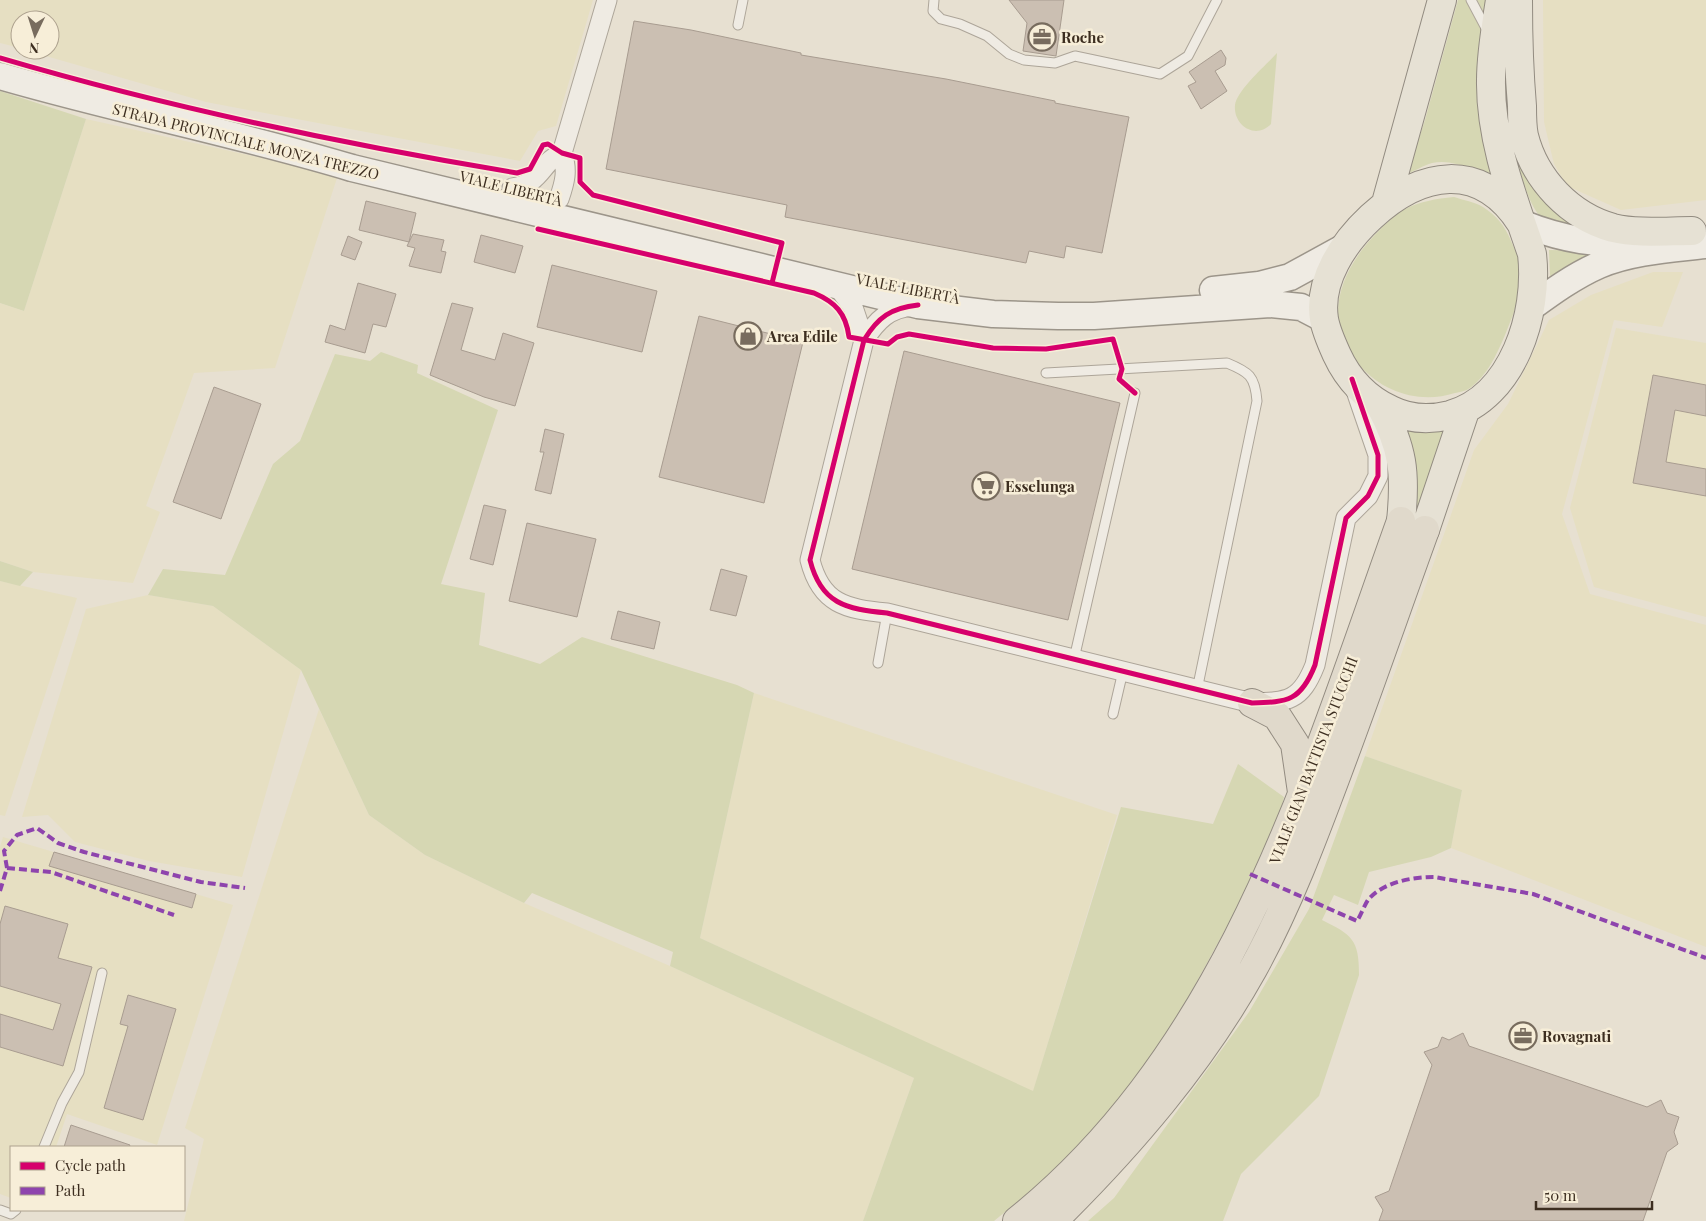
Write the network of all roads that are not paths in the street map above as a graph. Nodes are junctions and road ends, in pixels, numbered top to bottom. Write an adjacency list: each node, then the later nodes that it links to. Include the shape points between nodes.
1 (608, 0): 13 (street)
2 (743, 0): 9 (lane)
3 (934, 0): 4 (lane, via 933,11 942,19 987,36 1009,54 1024,60 1054,64 1075,56 1160,74 1188,56)
4 (1217, 0)
5 (1442, 0): 15 (main road, VIALE GIAN BATTISTA STUCCHI)
6 (1471, 0): 10 (lane)
7 (1500, 0): 10 (main road, VIALE GIAN BATTISTA STUCCHI)
8 (1518, 0): 18 (main road, via 1524,136 1534,162 1550,186 1582,216 1613,228)
9 (738, 25)
10 (1494, 44): 17 (main road, VIALE GIAN BATTISTA STUCCHI, via 1491,80 1496,137)
11 (0, 76): 12 (main road, STRADA PROVINCIALE MONZA TREZZO, via 91,102)
12 (288, 148): 14 (main road, VIALE LIBERTÀ, via 458,175)
13 (562, 153): 14 (street, via 552,157 530,182); 16 (street, via 566,176)
14 (503, 195): 16 (main road, VIALE LIBERTÀ)
15 (1386, 202): 17 (main road, VIALE GIAN BATTISTA STUCCHI, via 1404,191 1437,180 1468,181 1499,196); 19 (main road, VIALE GIAN BATTISTA STUCCHI)
16 (546, 214): 19 (main road, VIALE LIBERTÀ, via 910,292 1001,302 1089,303 1259,285 1290,277); 20 (main road, VIALE LIBERTÀ)
17 (1521, 223): 18 (main road, via 1555,236 1591,243); 22 (main road, VIALE GIAN BATTISTA STUCCHI, via 1534,269)
18 (1701, 235): 22 (main road, via 1599,265)
19 (1343, 248): 23 (main road, VIALE GIAN BATTISTA STUCCHI, via 1327,285)
20 (836, 286): 21 (main road, VIALE LIBERTÀ); 24 (street, via 853,307)
21 (918, 305): 23 (main road, VIALE LIBERTÀ, via 993,314 1058,316 1270,304 1301,307); 24 (street, via 890,311 878,320)
22 (1530, 308): 29 (main road, VIALE GIAN BATTISTA STUCCHI, via 1519,344 1496,387)
23 (1324, 319): 26 (main road, VIALE GIAN BATTISTA STUCCHI, via 1340,362)
24 (864, 340): 31 (street, via 810,560 822,590 843,606)
25 (1046, 373): 35 (lane, via 1227,363 1247,371 1256,386 1257,401)
26 (1352, 379): 28 (main road, VIALE GIAN BATTISTA STUCCHI, via 1368,398); 36 (street, via 1378,455 1378,476 1368,496 1346,518 1315,665 1307,685 1297,696 1275,702)
27 (1135, 393): 32 (lane)
28 (1380, 405): 29 (main road, VIALE GIAN BATTISTA STUCCHI, via 1422,418 1438,418); 30 (main road, VIALE GIAN BATTISTA STUCCHI, via 1401,453 1404,487)
29 (1465, 411): 30 (main road, VIALE GIAN BATTISTA STUCCHI)
30 (1413, 526): 38 (highway, VIALE GIAN BATTISTA STUCCHI); 44 (highway, VIALE GIAN BATTISTA STUCCHI, via 1299,876 1254,968 1183,1077 1099,1176)
31 (887, 613): 32 (street); 33 (lane)
32 (1074, 659): 34 (street)
33 (878, 662)
34 (1124, 672): 35 (street); 37 (lane)
35 (1197, 690): 36 (street)
36 (1252, 703): 38 (highway, via 1277,716 1295,744)
37 (1113, 714)
38 (1302, 796): 43 (highway, VIALE GIAN BATTISTA STUCCHI, via 1272,870 1177,1045 1083,1161)
39 (102, 973): 40 (lane, via 79,1072)
40 (44, 1146)
41 (0, 1210): 42 (lane, via 11,1214)
42 (15, 1211)
43 (1017, 1221)
44 (1053, 1221)

